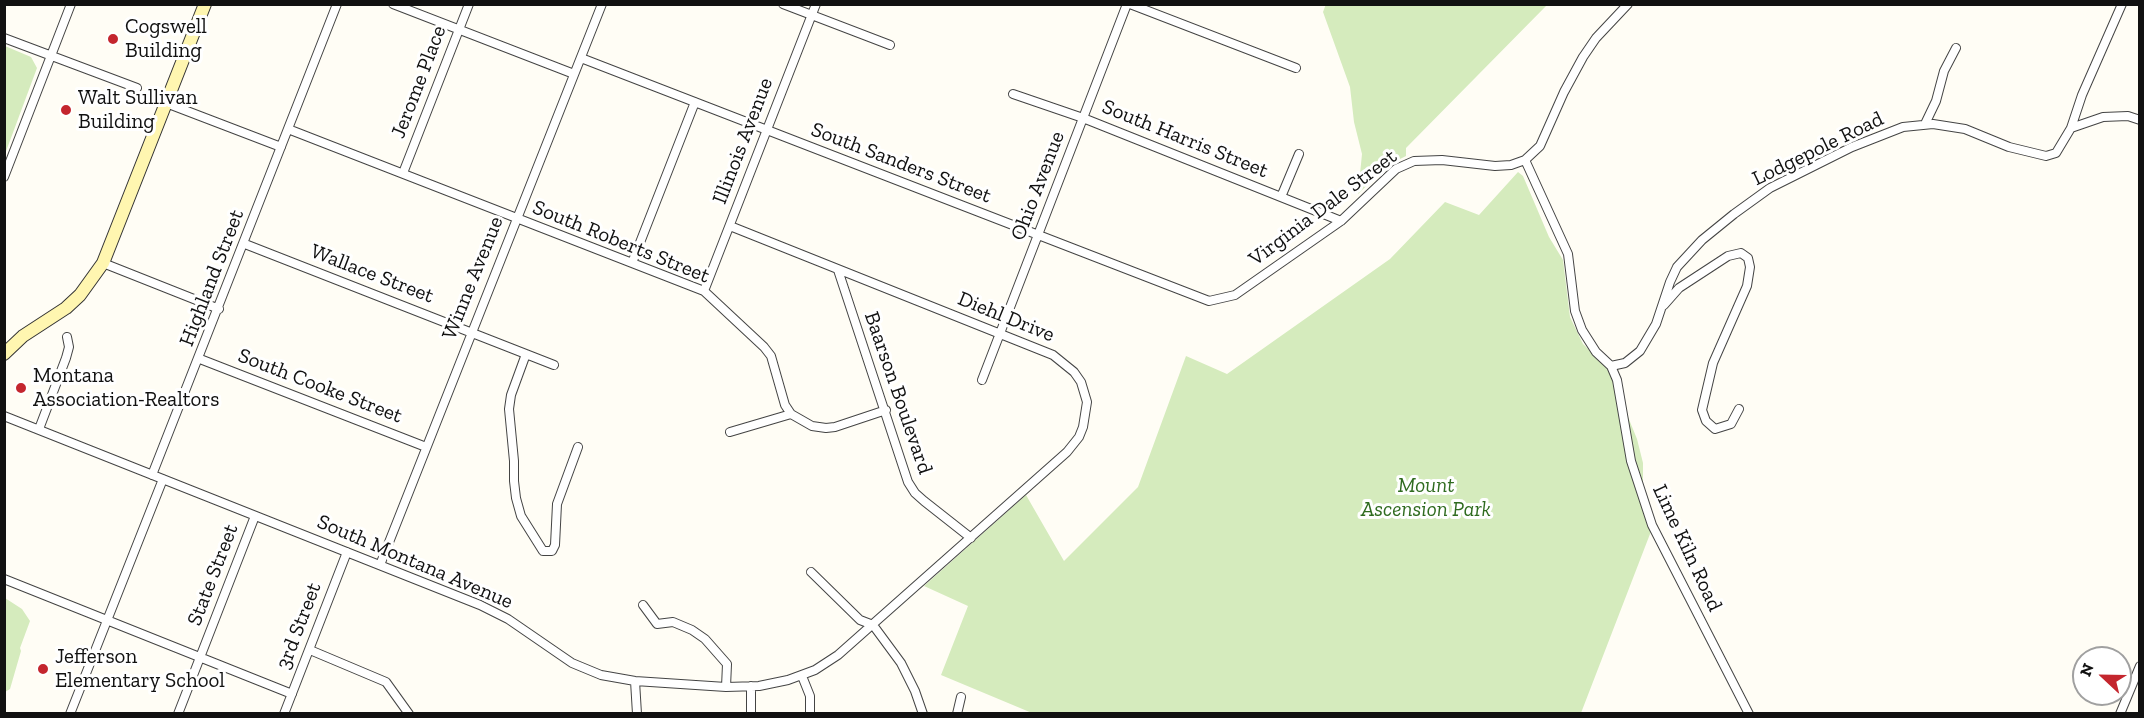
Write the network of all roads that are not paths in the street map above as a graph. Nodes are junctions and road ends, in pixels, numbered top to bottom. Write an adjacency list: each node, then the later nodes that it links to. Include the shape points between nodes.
1 (71, 4): 17 (street)
2 (205, 4): 24 (street)
3 (337, 4): 29 (street)
4 (393, 4): 13 (street)
5 (469, 4): 13 (street, Jerome Place)
6 (602, 4): 18 (street, Winne Avenue)
7 (783, 4): 12 (street)
8 (816, 4): 12 (street, Illinois Avenue)
9 (1129, 4): 19 (street); 25 (street, Ohio Avenue)
10 (1628, 4): 33 (street, via 1583,57 1540,146)
11 (2122, 4): 28 (street, Lodgepole Road)
12 (812, 16): 15 (street); 30 (street, Illinois Avenue)
13 (459, 30): 20 (street); 34 (street, Jerome Place)
14 (4, 38): 17 (street)
15 (890, 45)
16 (1956, 48): 27 (street)
17 (51, 56): 21 (street); 35 (street)
18 (581, 58): 20 (street, Winne Avenue); 23 (street, South Sanders Street)
19 (1296, 68)
20 (574, 74): 37 (street, Winne Avenue)
21 (137, 88)
22 (1013, 94): 25 (street, South Harris Street)
23 (695, 102): 30 (street, South Sanders Street); 43 (street)
24 (166, 103): 31 (street); 42 (street)
25 (1083, 118): 36 (street, South Harris Street); 40 (street, Ohio Avenue)
26 (2139, 120): 28 (street, via 2128,116 2103,117)
27 (1925, 124): 28 (street, Lodgepole Road, via 1965,129 2009,147 2046,156 2056,153); 47 (street, Lodgepole Road, via 1903,127 1852,147 1768,190 1688,254 1677,267)
28 (2071, 128)
29 (288, 129): 31 (street); 34 (street, South Roberts Street)
30 (767, 130): 39 (street, Illinois Avenue); 40 (street, South Sanders Street)
31 (281, 147): 41 (street, Highland Street)
32 (1299, 154): 36 (street)
33 (1525, 160): 38 (street, Virginia Dale Street, via 1495,166 1413,161 1396,169); 56 (street, Lime Kiln Road, via 1568,254 1575,311 1582,330)
34 (403, 173): 37 (street, South Roberts Street)
35 (4, 177)
36 (1281, 197): 38 (street, South Harris Street)
37 (516, 219): 43 (street, South Roberts Street); 49 (street, Winne Avenue)
38 (1341, 221): 46 (street, Virginia Dale Street, via 1235,296)
39 (730, 226): 44 (street, Diehl Drive); 45 (street, Illinois Avenue)
40 (1038, 236): 46 (street, South Sanders Street); 50 (street, Ohio Avenue)
41 (244, 244): 48 (street, Highland Street); 49 (street, Wallace Street)
42 (103, 263): 48 (street); 52 (street, via 66,308 23,336)
43 (632, 263): 45 (street, South Roberts Street)
44 (838, 270): 50 (street, Diehl Drive); 59 (street, Baarson Boulevard)
45 (704, 291): 60 (street, South Roberts Street, via 771,356)
46 (1209, 301)
47 (1662, 308): 56 (street, Lodgepole Road, via 1640,351 1625,363); 58 (street, via 1679,288 1728,256 1740,253 1748,258 1747,286 1713,363 1702,410 1706,421 1716,429 1731,424)
48 (219, 309): 54 (street, Highland Street)
49 (471, 332): 53 (street, Wallace Street); 64 (street, Winne Avenue)
50 (1000, 334): 57 (street, Ohio Avenue); 69 (street, Diehl Drive, via 1053,355 1074,372 1085,392 1086,419 1067,452)
51 (67, 337): 62 (street, via 66,358)
52 (4, 354)
53 (526, 354): 55 (street, Wallace Street); 65 (street, via 509,409 514,481 521,516 543,551 552,550 555,545 557,504)
54 (200, 359): 64 (street, South Cooke Street); 66 (street, Highland Street)
55 (554, 365)
56 (1611, 366): 95 (street, Lime Kiln Road, via 1635,474 1652,525)
57 (982, 380)
58 (1739, 409)
59 (886, 410): 60 (street, via 826,428 812,426); 69 (street, Baarson Boulevard, via 911,487)
60 (791, 414): 63 (street)
61 (4, 416): 62 (street, South Montana Avenue)
62 (39, 429): 66 (street, South Montana Avenue)
63 (730, 432)
64 (426, 447): 71 (street, Winne Avenue)
65 (578, 447)
66 (152, 475): 67 (street, South Montana Avenue)
67 (163, 479): 68 (street, South Montana Avenue); 75 (street)
68 (255, 516): 70 (street, South Montana Avenue); 78 (street, State Street)
69 (970, 538): 76 (street, Diehl Drive)
70 (347, 552): 71 (street, South Montana Avenue); 77 (street, 3rd Street)
71 (380, 565): 81 (street, South Montana Avenue, via 494,611 558,655 586,669)
72 (811, 572): 76 (street, via 860,620)
73 (4, 579): 75 (street)
74 (643, 605): 83 (street, via 657,624 673,622 705,639 727,664)
75 (107, 620): 78 (street); 86 (street)
76 (873, 625): 80 (street, South Montana Avenue, via 827,663); 93 (street, via 901,663)
77 (310, 650): 84 (street, 3rd Street); 89 (street, via 386,682)
78 (201, 657): 84 (street); 87 (street, State Street)
79 (2139, 666): 96 (street)
80 (802, 676): 82 (street, South Montana Avenue); 92 (street, via 810,696)
81 (635, 681): 83 (street, South Montana Avenue); 90 (street)
82 (751, 686): 83 (street, South Montana Avenue); 91 (street)
83 (726, 687)
84 (292, 694): 88 (street, 3rd Street)
85 (961, 697): 94 (street)
86 (70, 714)
87 (178, 714)
88 (284, 714)
89 (409, 714)
90 (637, 714)
91 (751, 714)
92 (810, 714)
93 (923, 714)
94 (957, 714)
95 (1749, 714)
96 (2120, 714)

